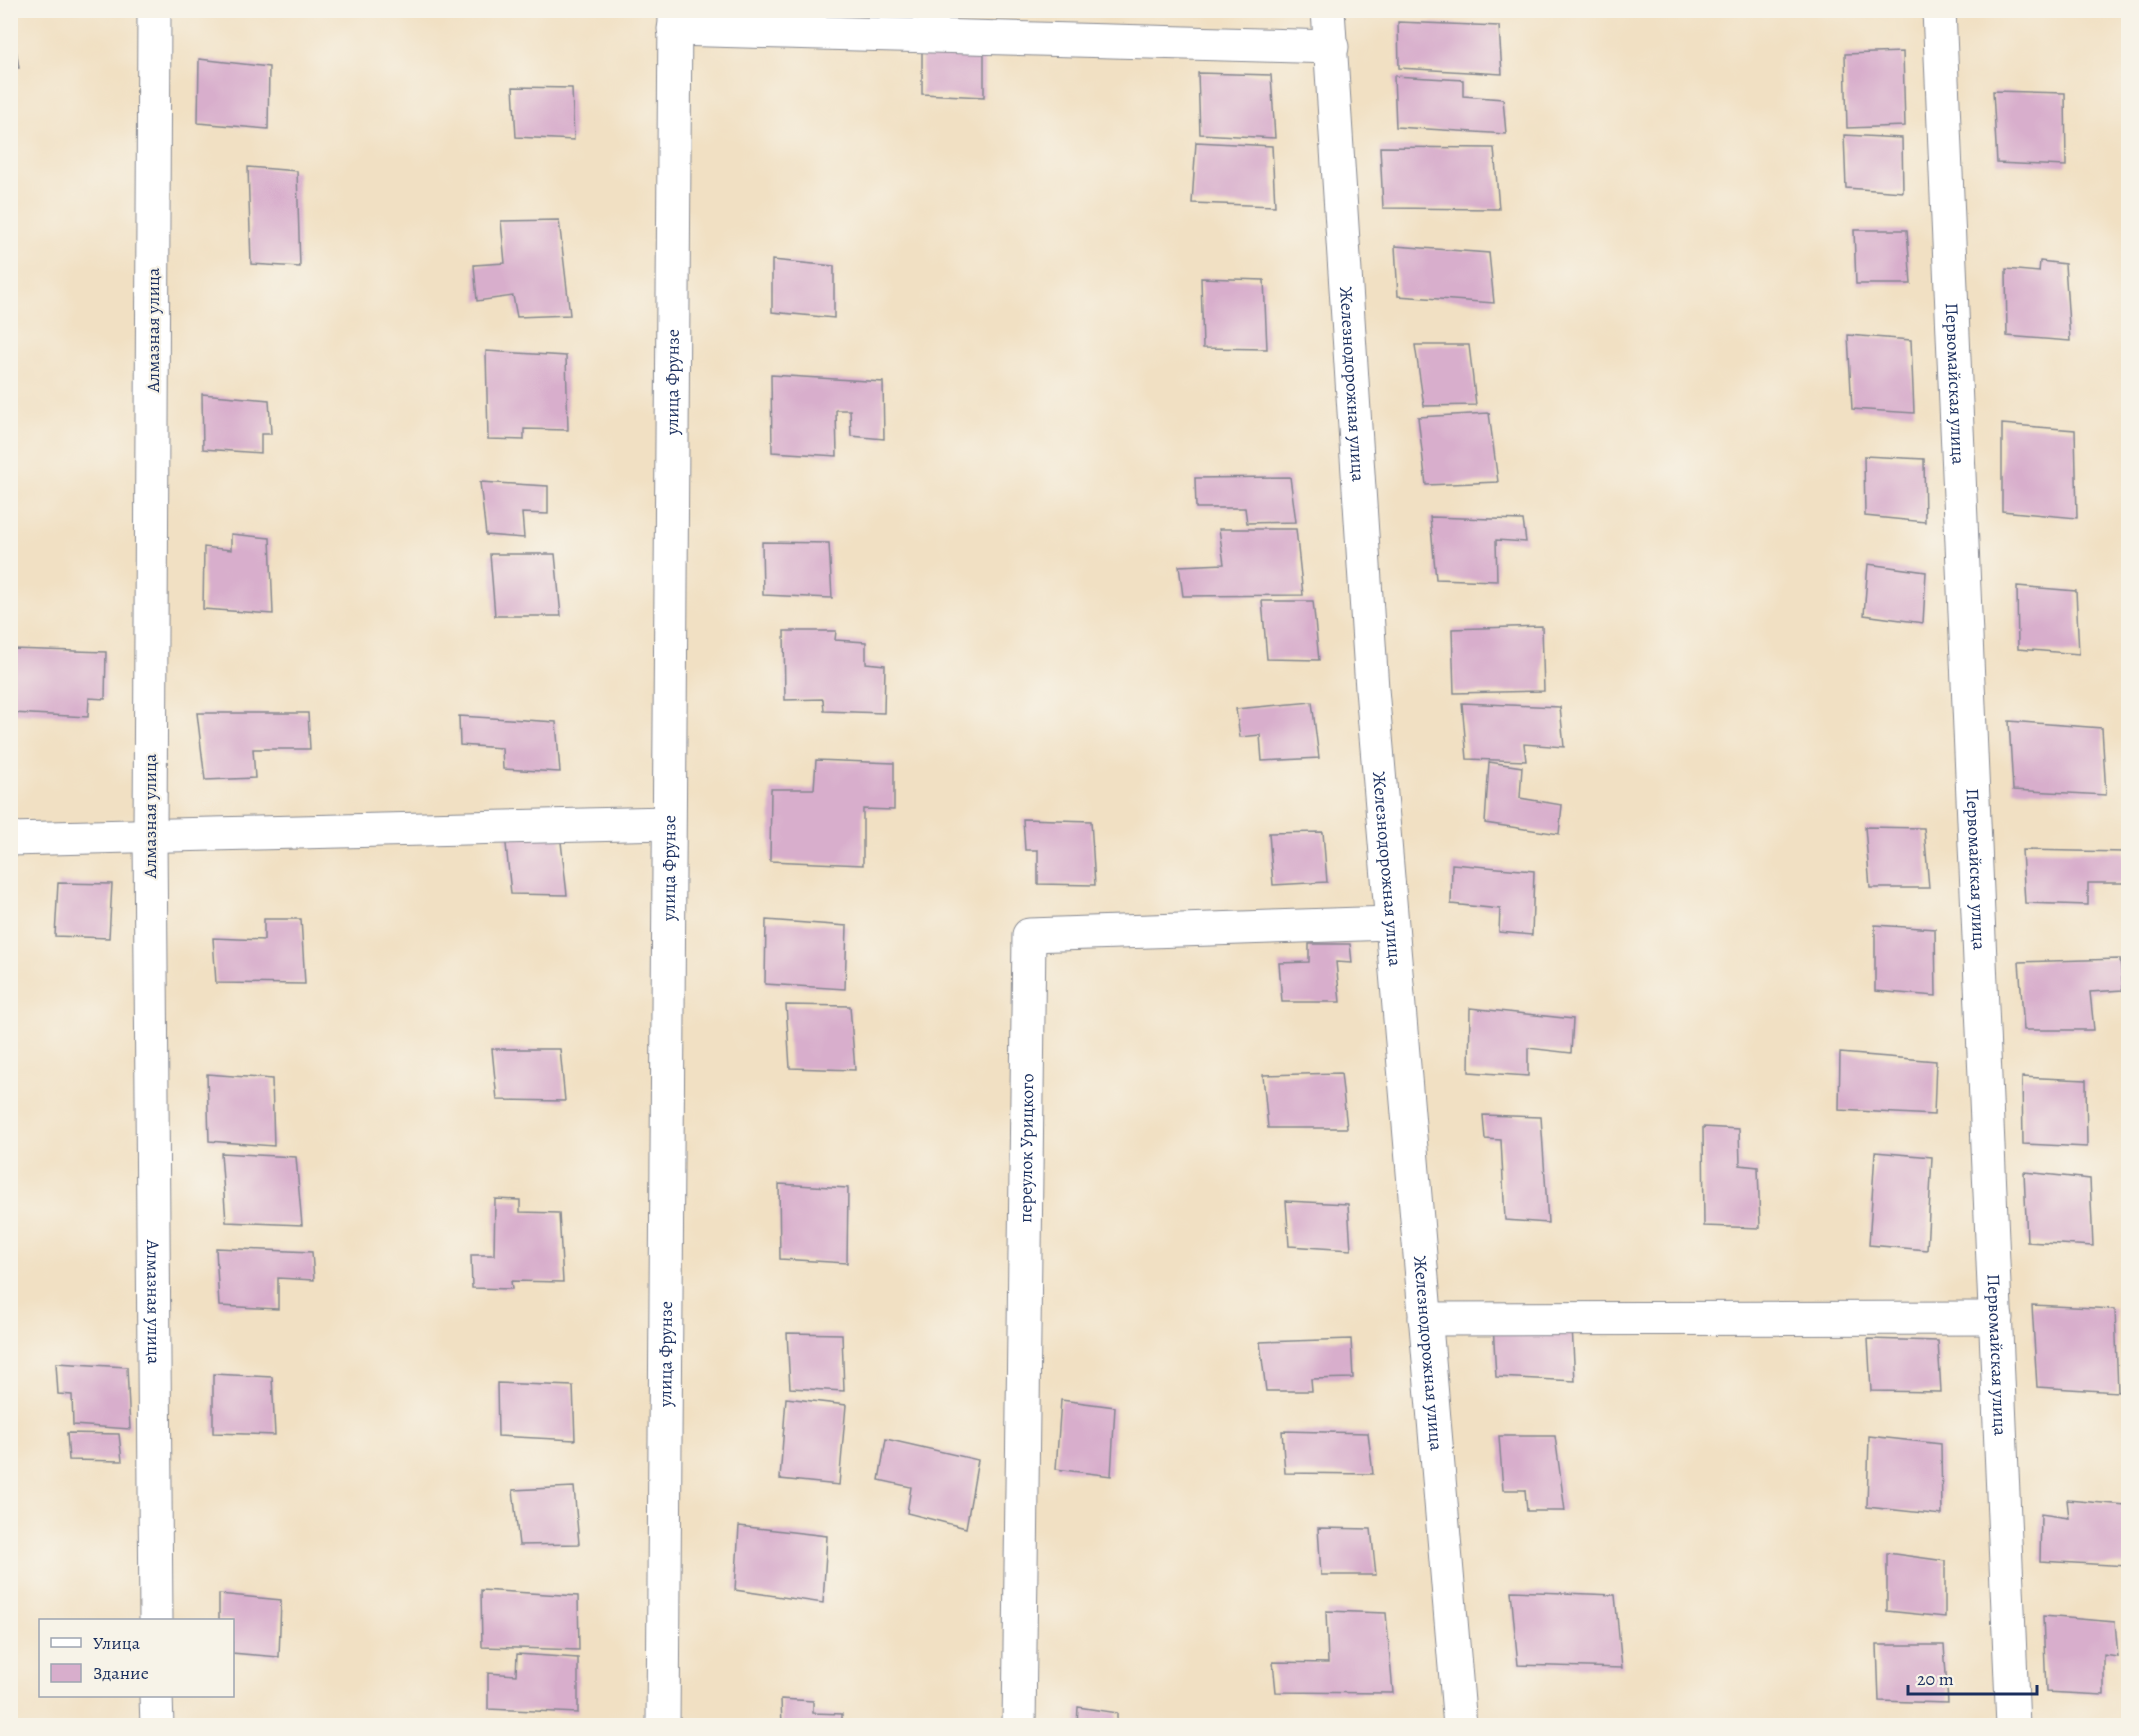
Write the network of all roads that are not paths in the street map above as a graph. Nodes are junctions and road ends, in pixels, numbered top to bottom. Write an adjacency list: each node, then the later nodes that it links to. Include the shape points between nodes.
1 (154, 10): 7 (street, Алмазная улица)
2 (1329, 10): 5 (street, Железнодорожная улица)
3 (1940, 10): 10 (street, Первомайская улица)
4 (674, 20): 5 (street); 6 (street, улица Фрунзе)
5 (1332, 46): 9 (street, Железнодорожная улица, via 1371,689)
6 (668, 824): 7 (street); 15 (street, улица Фрунзе)
7 (150, 836): 8 (street); 12 (street, Алмазная улица)
8 (10, 839)
9 (1391, 923): 11 (street, Железнодорожная улица); 16 (street, переулок Урицкого, via 1029,935)
10 (1996, 1318): 11 (street); 18 (street, Первомайская улица)
11 (1425, 1319): 17 (street, Железнодорожная улица)
12 (156, 1619)
13 (156, 1697): 14 (street)
14 (157, 1725)
15 (663, 1725)
16 (1019, 1725)
17 (1460, 1725)
18 (2013, 1725)

